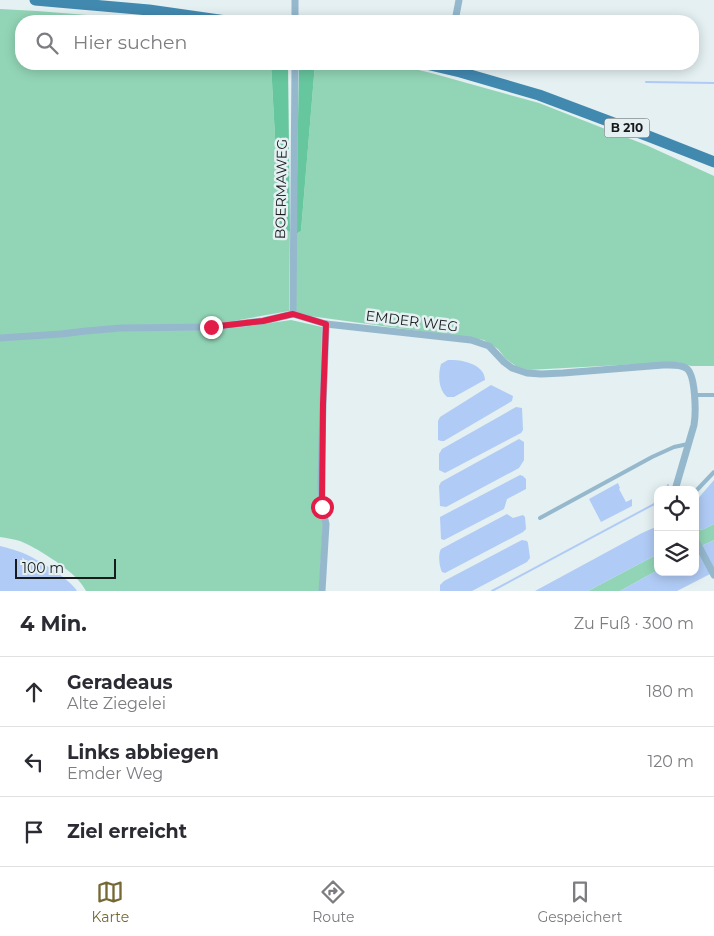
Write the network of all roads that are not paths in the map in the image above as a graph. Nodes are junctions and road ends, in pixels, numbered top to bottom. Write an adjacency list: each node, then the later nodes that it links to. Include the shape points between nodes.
1 (36, 0): 4 (main road)
2 (459, 0): 6 (street)
3 (295, 1): 5 (street)
4 (184, 15)
5 (295, 15)
6 (455, 15)
7 (295, 70): 10 (street, BOERMAWEG)
8 (458, 70): 9 (main road, B 210, via 566,104)
9 (714, 162)
10 (293, 314): 11 (street, EMDER WEG); 12 (street, EMDER WEG, via 211,327 121,328)
11 (326, 324): 14 (street, EMDER WEG, via 471,340 489,346 512,368 527,373 675,365 690,372); 22 (street, via 321,484 326,524)
12 (0, 338)
13 (714, 394): 14 (lane)
14 (694, 395): 15 (street, EMDER WEG, via 694,421)
15 (688, 444): 17 (street, EMDER WEG); 19 (lane, via 652,457)
16 (714, 472): 18 (lane)
17 (676, 486)
18 (699, 488)
19 (540, 518)
20 (699, 546): 21 (street)
21 (714, 575)
22 (322, 591)

